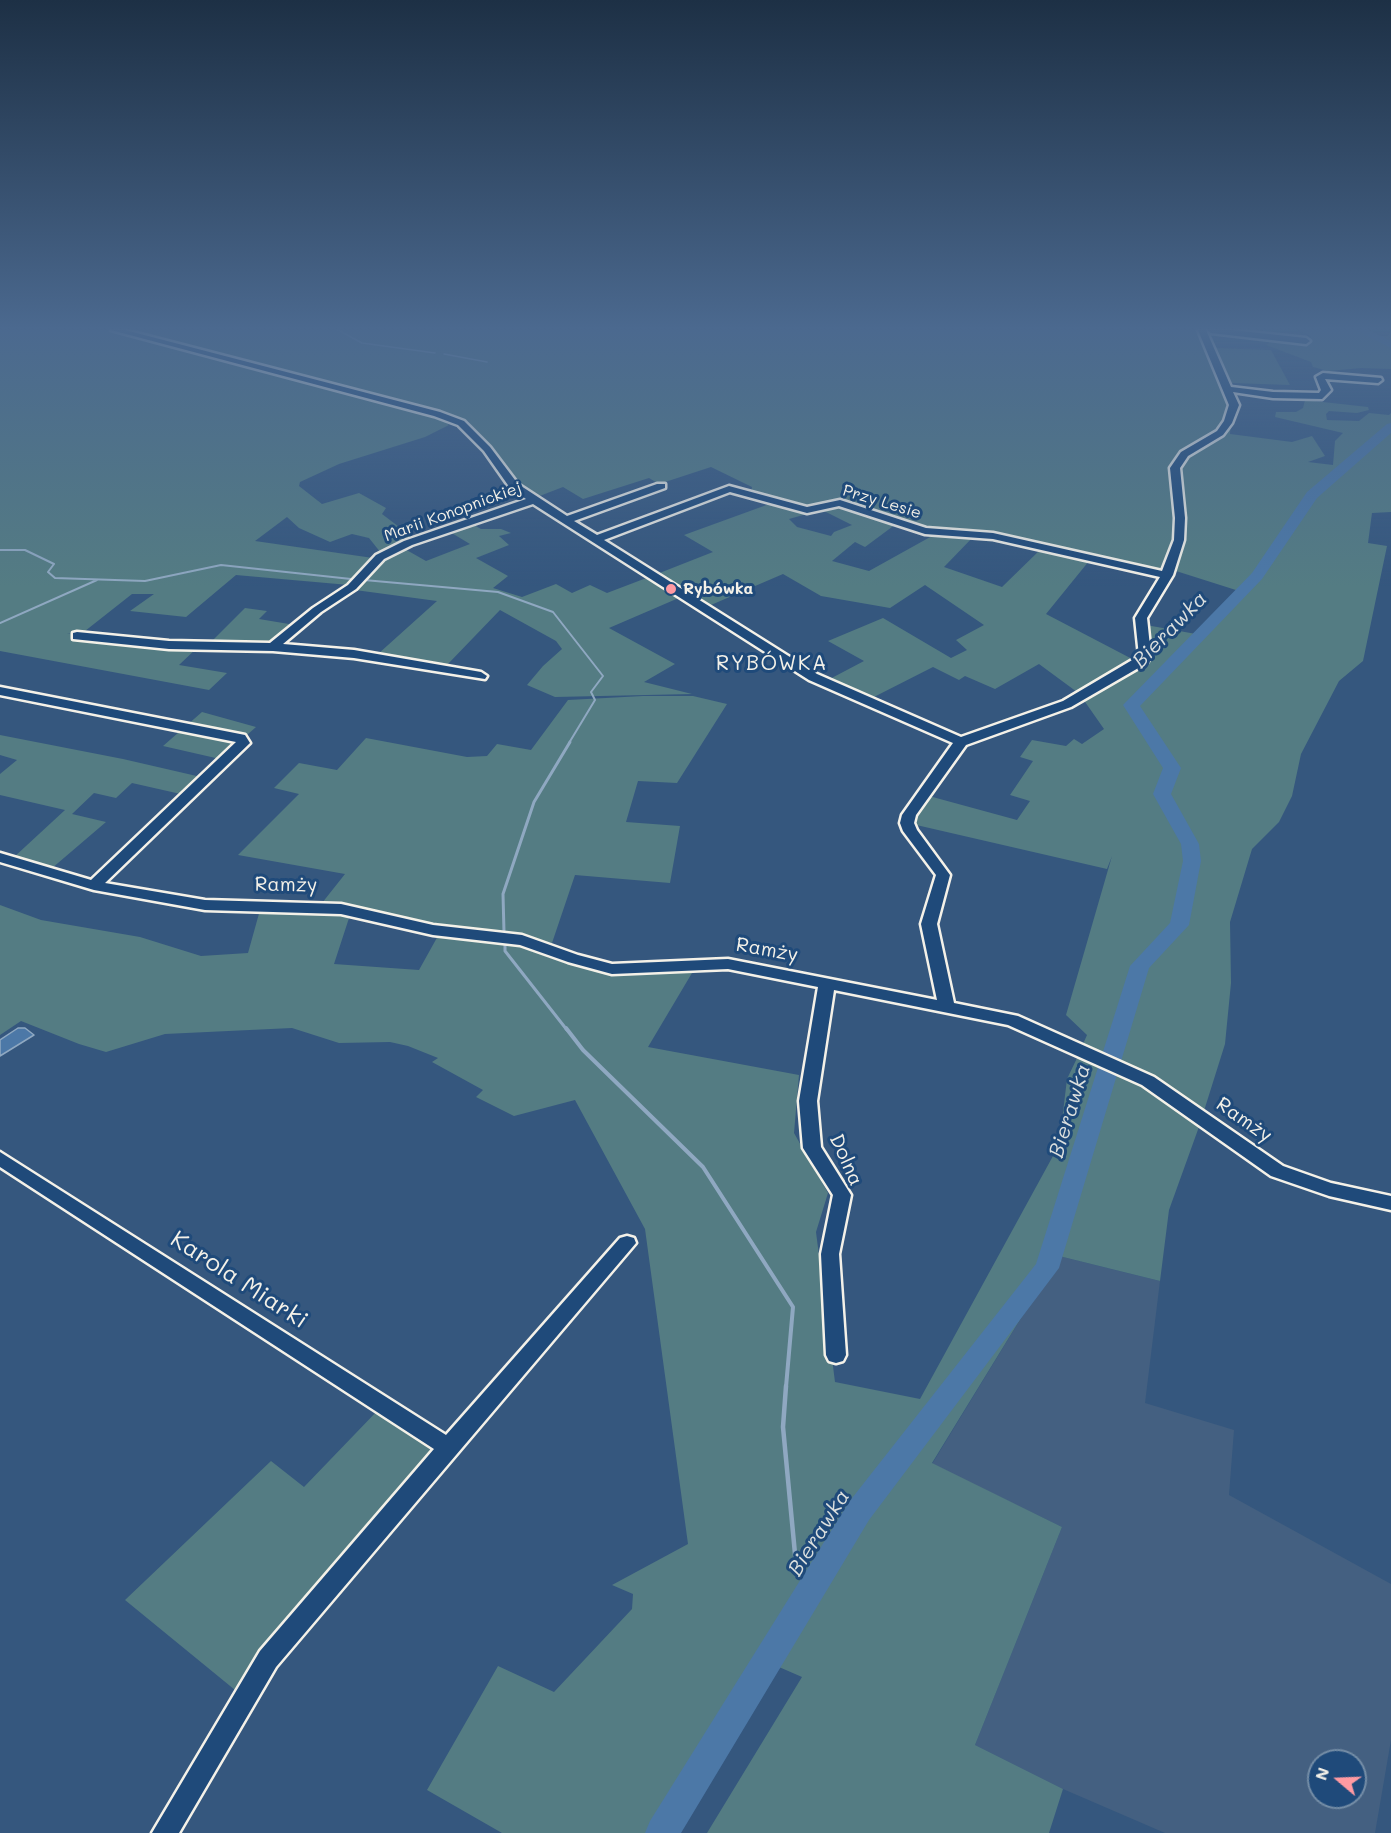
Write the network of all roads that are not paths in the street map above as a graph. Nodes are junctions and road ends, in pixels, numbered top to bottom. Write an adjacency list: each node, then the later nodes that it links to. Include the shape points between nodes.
1 (438, 416): 4 (street, via 464,425 514,486)
2 (1230, 416): 7 (street, via 1225,429 1184,454 1175,468 1180,531)
3 (661, 486): 5 (street)
4 (534, 500): 5 (street); 9 (street, Marii Konopnickiej, via 408,543 380,557 352,587)
5 (567, 520): 6 (street)
6 (597, 539): 7 (street, Przy Lesie, via 729,489 807,510 840,502 925,531 993,536); 12 (street, via 813,677)
7 (1167, 575): 12 (street, via 1141,618 1143,660 1067,704)
8 (77, 636): 9 (street, via 169,645)
9 (273, 647): 10 (street, via 393,659)
10 (481, 676)
11 (0, 691): 14 (street, via 240,738 243,743)
12 (961, 742): 16 (street, via 913,807 907,823 943,875 929,924)
13 (0, 857): 14 (street, Ramży)
14 (94, 886): 15 (street, Ramży, via 227,907 341,909 433,930 522,940 612,969 728,964)
15 (827, 983): 16 (street, Ramży); 20 (street, Dolna, via 808,1101 812,1148 842,1195 830,1254)
16 (947, 1009): 18 (street, Ramży, via 1012,1020 1094,1055 1148,1081 1277,1171 1329,1189)
17 (0, 1158): 21 (street, Karola Miarki)
18 (1391, 1203)
19 (627, 1243): 21 (street)
20 (836, 1355)
21 (448, 1447): 22 (street, via 268,1659)
22 (165, 1833)

